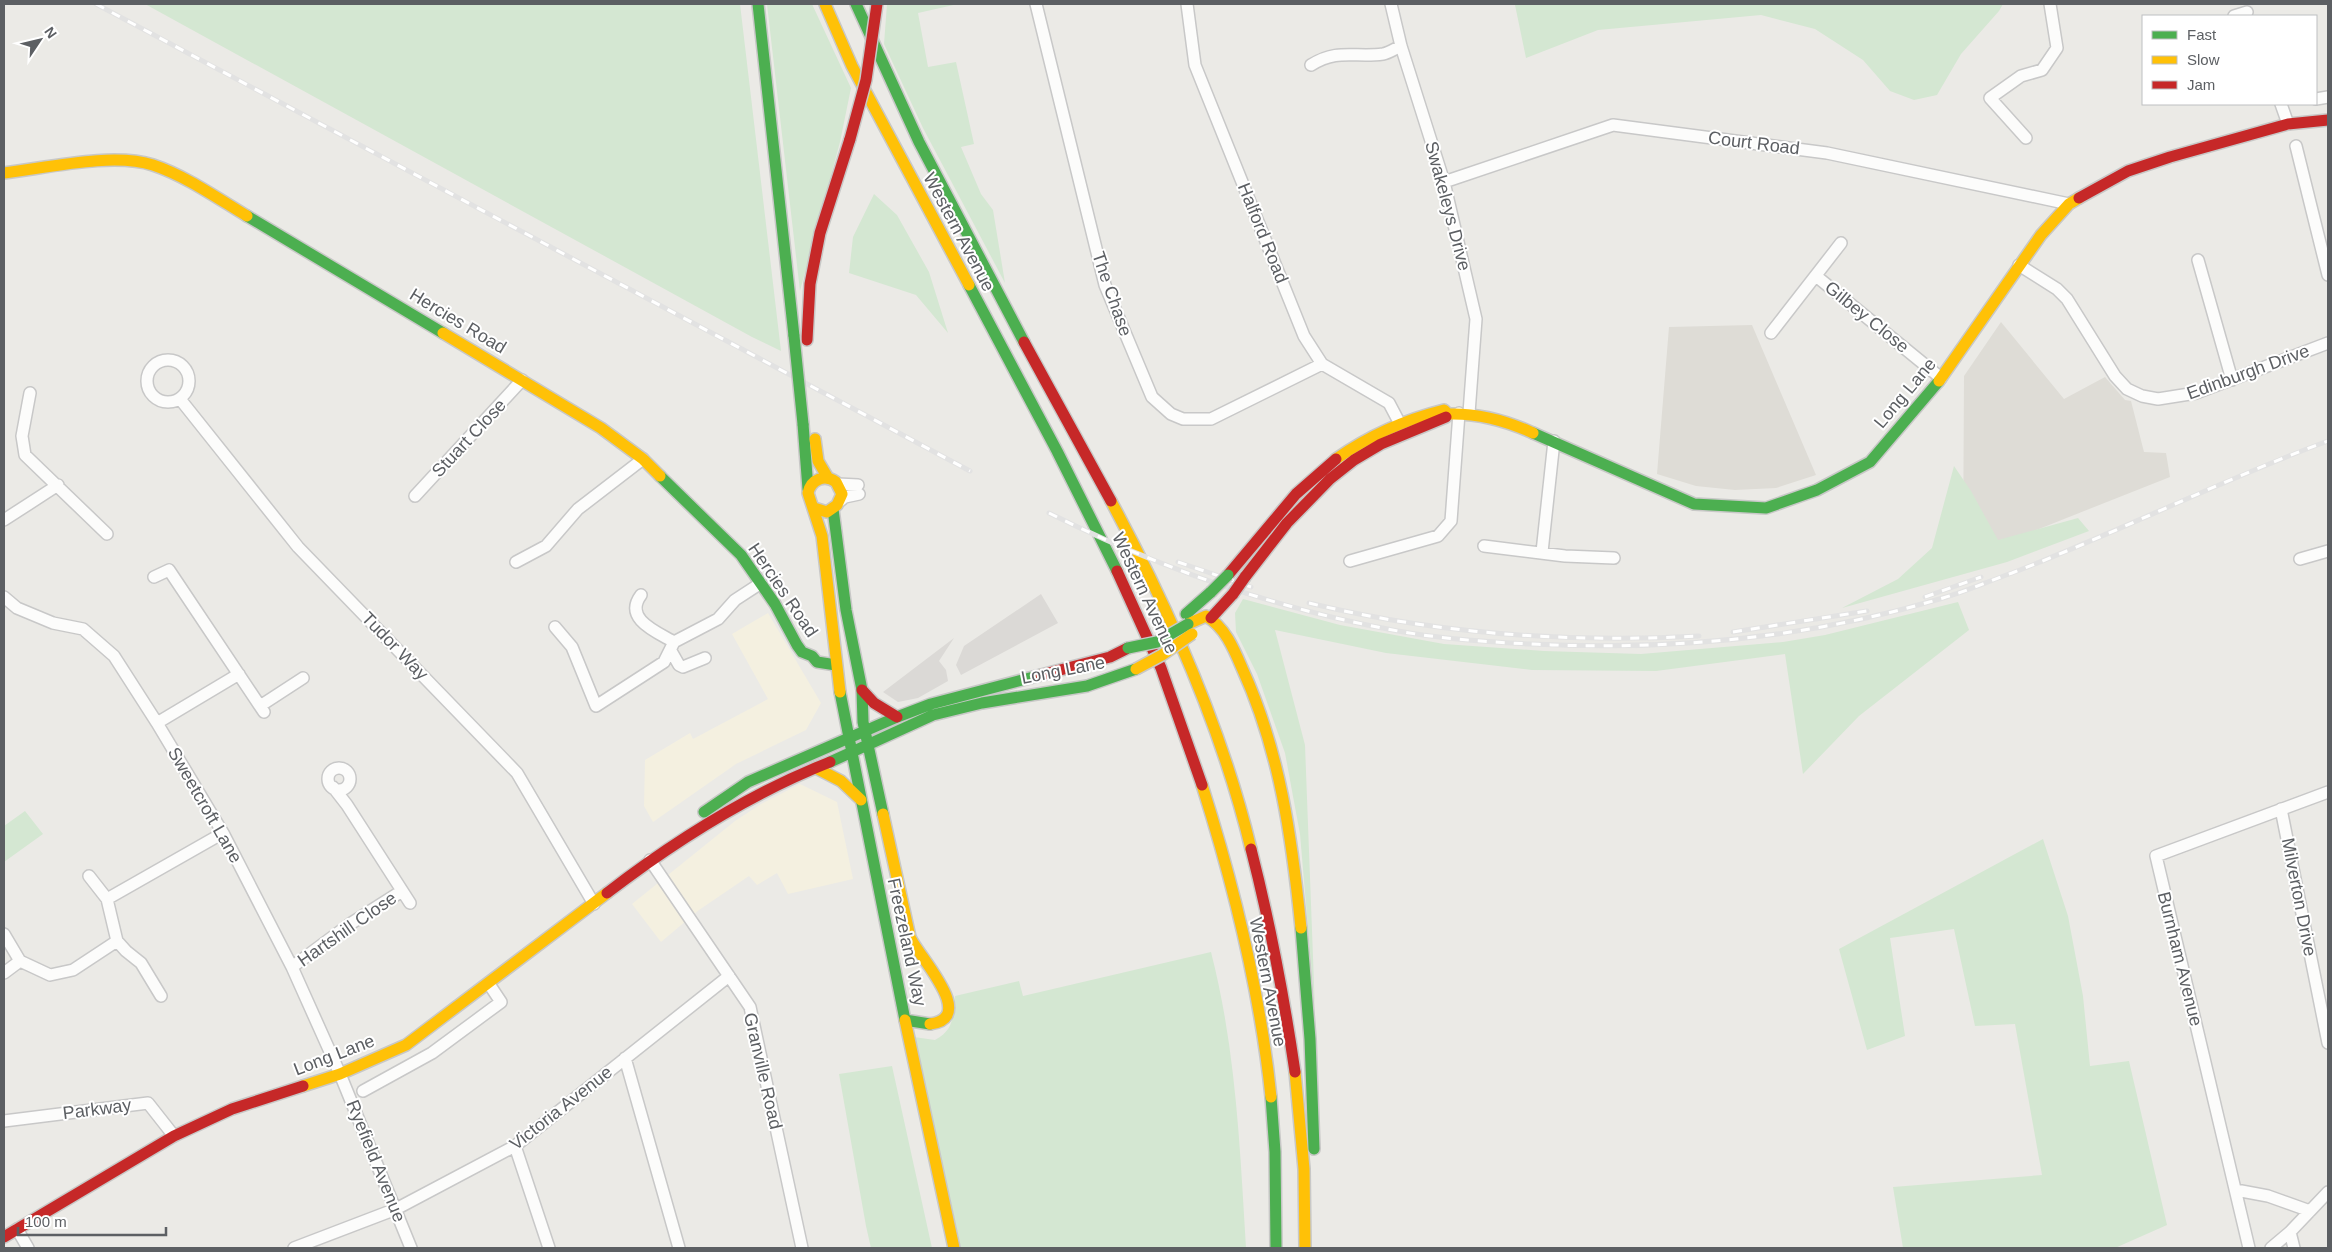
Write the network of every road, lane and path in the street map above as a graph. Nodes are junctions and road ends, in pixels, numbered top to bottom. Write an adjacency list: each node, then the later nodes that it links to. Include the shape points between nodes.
1 (758, 4): 36 (main road, bridge, via 794,336)
2 (825, 4): 118 (main road, Western Avenue, via 852,66 1066,470 1130,598 1170,690 1213,819 1241,927 1264,1045 1275,1152)
3 (856, 4): 119 (main road, Western Avenue, via 943,187 1037,366 1086,451 1151,579 1210,720 1249,843 1283,994 1302,1152)
4 (877, 4): 26 (main road, bridge, via 866,80 820,233 811,278)
5 (1036, 4): 27 (street, The Chase, via 1105,285 1152,397 1171,414 1183,419 1210,420)
6 (1187, 4): 27 (street, Halford Road, via 1195,65 1304,336)
7 (1391, 4): 9 (street, Swakeleys Drive)
8 (2050, 4): 14 (street, via 2057,48 2042,70 2021,76 1990,98)
9 (1401, 46): 10 (street, via 1384,54 1324,57); 17 (street, Swakeleys Drive)
10 (1311, 65)
11 (2283, 105): 13 (street)
12 (2328, 120): 13 (main road, Long Lane)
13 (2288, 124): 18 (main road, Long Lane, via 2128,171)
14 (2026, 138)
15 (2296, 146): 22 (street)
16 (4, 173): 30 (main road, Hercies Road, via 103,161 152,165 271,229)
17 (1444, 182): 18 (street, Court Road, via 1613,125 1827,153); 34 (street, Swakeleys Drive, via 1476,319)
18 (2069, 204): 21 (main road, Long Lane, via 2040,235)
19 (1841, 243): 23 (street, Gilbey Close)
20 (2198, 260): 31 (street)
21 (2019, 265): 29 (main road, Long Lane); 31 (street, Edinburgh Drive, via 2067,299 2115,376 2128,389 2158,399 2196,393)
22 (2328, 275)
23 (1816, 276): 24 (street, Gilbey Close); 29 (street, Gilbey Close)
24 (1772, 333)
25 (2328, 343): 31 (street, Edinburgh Drive)
26 (807, 345)
27 (1322, 364): 35 (street, Halford Road, via 1389,403)
28 (809, 368): 36 (main road)
29 (1941, 378): 37 (main road, Long Lane, via 1870,462 1818,490 1766,508 1694,504)
30 (522, 380): 38 (main road, Hercies Road, via 601,428); 42 (street, Stuart Close)
31 (2232, 380)
32 (30, 393): 40 (street, via 22,436 25,455)
33 (180, 399): 86 (street, Tudor Way, via 298,547 517,773)
34 (1459, 413): 35 (main road, Long Lane, via 1444,410); 37 (main road, Long Lane, via 1509,422); 52 (street, Swakeleys Drive, via 1451,522 1438,536); 58 (main road, bridge, via 1388,439 1345,466 1289,520)
35 (1399, 422): 59 (main road, Long Lane, bridge, via 1362,440 1315,476 1279,512 1211,592)
36 (808, 424): 39 (main road, via 817,454); 41 (main road)
37 (1554, 441): 49 (street)
38 (643, 459): 53 (street, via 578,509 546,546); 55 (main road, Hercies Road, via 741,555)
39 (833, 481): 41 (main road, via 816,480); 43 (main road, via 842,495); 43 (street, via 858,489)
40 (58, 485): 45 (street); 46 (street)
41 (808, 489): 44 (main road, via 807,496)
42 (415, 496)
43 (837, 505): 44 (main road, via 827,512); 68 (main road, Freezeland Way, via 846,610)
44 (814, 508): 61 (main road, Freezeland Way, via 825,552)
45 (4, 520)
46 (107, 534)
47 (1484, 546): 49 (street)
48 (2328, 551): 51 (street)
49 (1542, 552): 50 (street)
50 (1614, 558)
51 (2300, 558)
52 (1350, 561)
53 (516, 562)
54 (154, 577): 66 (street, via 169,570)
55 (761, 583): 62 (street, via 735,600 718,619); 63 (main road, Hercies Road, via 802,652)
56 (641, 595): 62 (street, via 635,606 638,618)
57 (4, 597): 70 (street, Sweetcroft Lane, via 17,608 50,622 83,629 114,656)
58 (1211, 618): 59 (main road, via 1201,617); 120 (main road, via 1223,630 1256,697 1276,755 1292,836 1314,1092 1314,1226)
59 (1189, 624): 69 (main road, Long Lane, bridge, via 1157,642 1128,648 1110,657 931,704); 73 (main road, Long Lane, bridge, via 1162,655 1114,678 933,715)
60 (555, 628): 62 (street, via 572,647 596,706 664,662)
61 (833, 642): 63 (main road, Hercies Road); 65 (main road, Freezeland Way)
62 (672, 646): 64 (street, via 683,668)
63 (818, 650): 65 (main road, Hercies Road, via 817,662)
64 (705, 658)
65 (836, 665): 72 (main road, Freezeland Way)
66 (239, 674): 67 (street, via 262,709); 70 (street)
67 (303, 678)
68 (862, 690): 69 (main road); 71 (main road, Freezeland Way, via 860,702)
69 (897, 717): 71 (main road, Long Lane)
70 (157, 723): 80 (street, Sweetcroft Lane)
71 (864, 731): 72 (main road, Long Lane); 73 (main road, Freezeland Way)
72 (848, 738): 74 (main road, Freezeland Way); 81 (main road, Long Lane, via 748,782 686,825)
73 (868, 746): 74 (main road, Long Lane); 95 (main road, Freezeland Way, via 912,941 949,1000 945,1018 938,1023 922,1025)
74 (852, 754): 75 (main road, Long Lane); 78 (main road, Freezeland Way)
75 (816, 768): 78 (main road, via 841,781); 81 (main road, Long Lane, via 787,779 726,811)
76 (333, 788): 83 (street, Hartshill Close)
77 (2328, 792): 79 (street, Burnham Avenue)
78 (861, 800): 95 (main road, Freezeland Way)
79 (2281, 809): 96 (street, Milverton Drive); 103 (street, Burnham Avenue, via 2156,856)
80 (222, 833): 84 (street); 90 (street, Sweetcroft Lane)
81 (650, 860): 86 (main road, Long Lane); 92 (street, Granville Road)
82 (89, 876): 84 (street)
83 (402, 891): 85 (street, Hartshill Close); 90 (street, Hartshill Close)
84 (107, 898): 88 (street)
85 (410, 904)
86 (594, 904): 93 (main road, Long Lane)
87 (4, 934): 89 (street)
88 (117, 941): 89 (street, via 73,970 50,975); 94 (street, via 142,963)
89 (20, 961): 91 (street)
90 (292, 967): 98 (street, Sweetcroft Lane)
91 (4, 973)
92 (729, 976): 97 (street, Victoria Avenue); 116 (street, Granville Road, via 750,1007)
93 (489, 984): 98 (main road, Long Lane, via 406,1045); 99 (street, via 501,1002 432,1053)
94 (161, 996)
95 (905, 1020): 117 (main road)
96 (2328, 1043)
97 (625, 1058): 102 (street, Victoria Avenue); 115 (street)
98 (340, 1074): 101 (main road, Long Lane, via 232,1110); 105 (street, Ryefield Avenue)
99 (363, 1091)
100 (4, 1121): 101 (street, Parkway, via 148,1103)
101 (174, 1136): 107 (main road, Long Lane)
102 (515, 1146): 105 (street, Victoria Avenue); 114 (street)
103 (2236, 1190): 106 (street, via 2287,1201); 110 (street, Burnham Avenue)
104 (2328, 1192): 106 (street)
105 (396, 1208): 112 (street, Victoria Avenue); 113 (street, Ryefield Avenue)
106 (2310, 1211): 108 (street)
107 (17, 1229): 109 (main road, Long Lane); 111 (street)
108 (2290, 1232): 121 (street); 122 (street)
109 (4, 1237)
110 (2251, 1246)
111 (28, 1248)
112 (294, 1248)
113 (411, 1248)
114 (549, 1248)
115 (679, 1248)
116 (802, 1248)
117 (954, 1248)
118 (1276, 1248)
119 (1305, 1248)
120 (1310, 1248)
121 (2271, 1248)
122 (2294, 1248)

